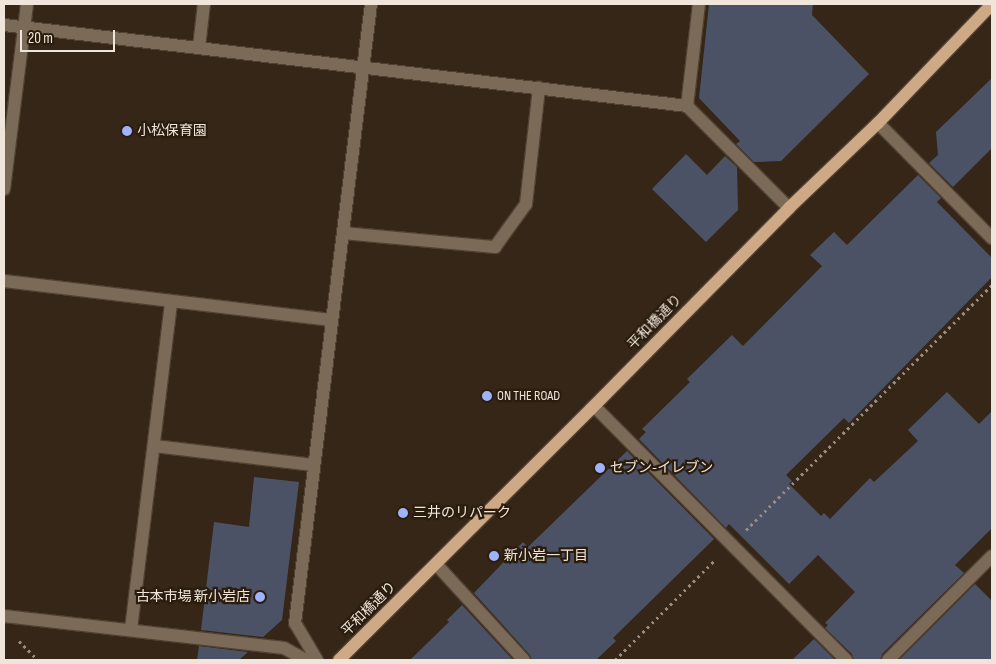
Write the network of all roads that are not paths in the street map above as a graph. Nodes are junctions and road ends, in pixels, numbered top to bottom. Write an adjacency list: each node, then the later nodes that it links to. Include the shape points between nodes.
1 (27, 4): 7 (street)
2 (204, 4): 8 (street)
3 (371, 4): 9 (street)
4 (699, 4): 11 (street)
5 (992, 4): 12 (main road, 平和橋通り)
6 (4, 26): 7 (street)
7 (24, 28): 8 (street); 13 (street)
8 (199, 47): 9 (street)
9 (363, 66): 10 (street); 15 (street)
10 (539, 88): 11 (street); 15 (street, via 526,204 495,247)
11 (687, 106): 14 (street)
12 (878, 122): 14 (main road, 平和橋通り); 16 (street)
13 (4, 189)
14 (789, 208): 20 (main road, 平和橋通り)
15 (342, 233): 19 (street)
16 (992, 238)
17 (4, 281): 18 (street)
18 (171, 302): 19 (street); 21 (street)
19 (332, 320): 22 (street)
20 (594, 406): 24 (main road, 平和橋通り); 31 (street)
21 (154, 446): 22 (street); 26 (street)
22 (314, 465): 28 (street, via 295,622)
23 (992, 556): 32 (street)
24 (436, 564): 29 (main road, 平和橋通り); 30 (street)
25 (4, 616): 26 (street)
26 (131, 629): 27 (street, via 284,648)
27 (306, 660)
28 (317, 660)
29 (339, 660)
30 (524, 660)
31 (846, 660)
32 (888, 660)

